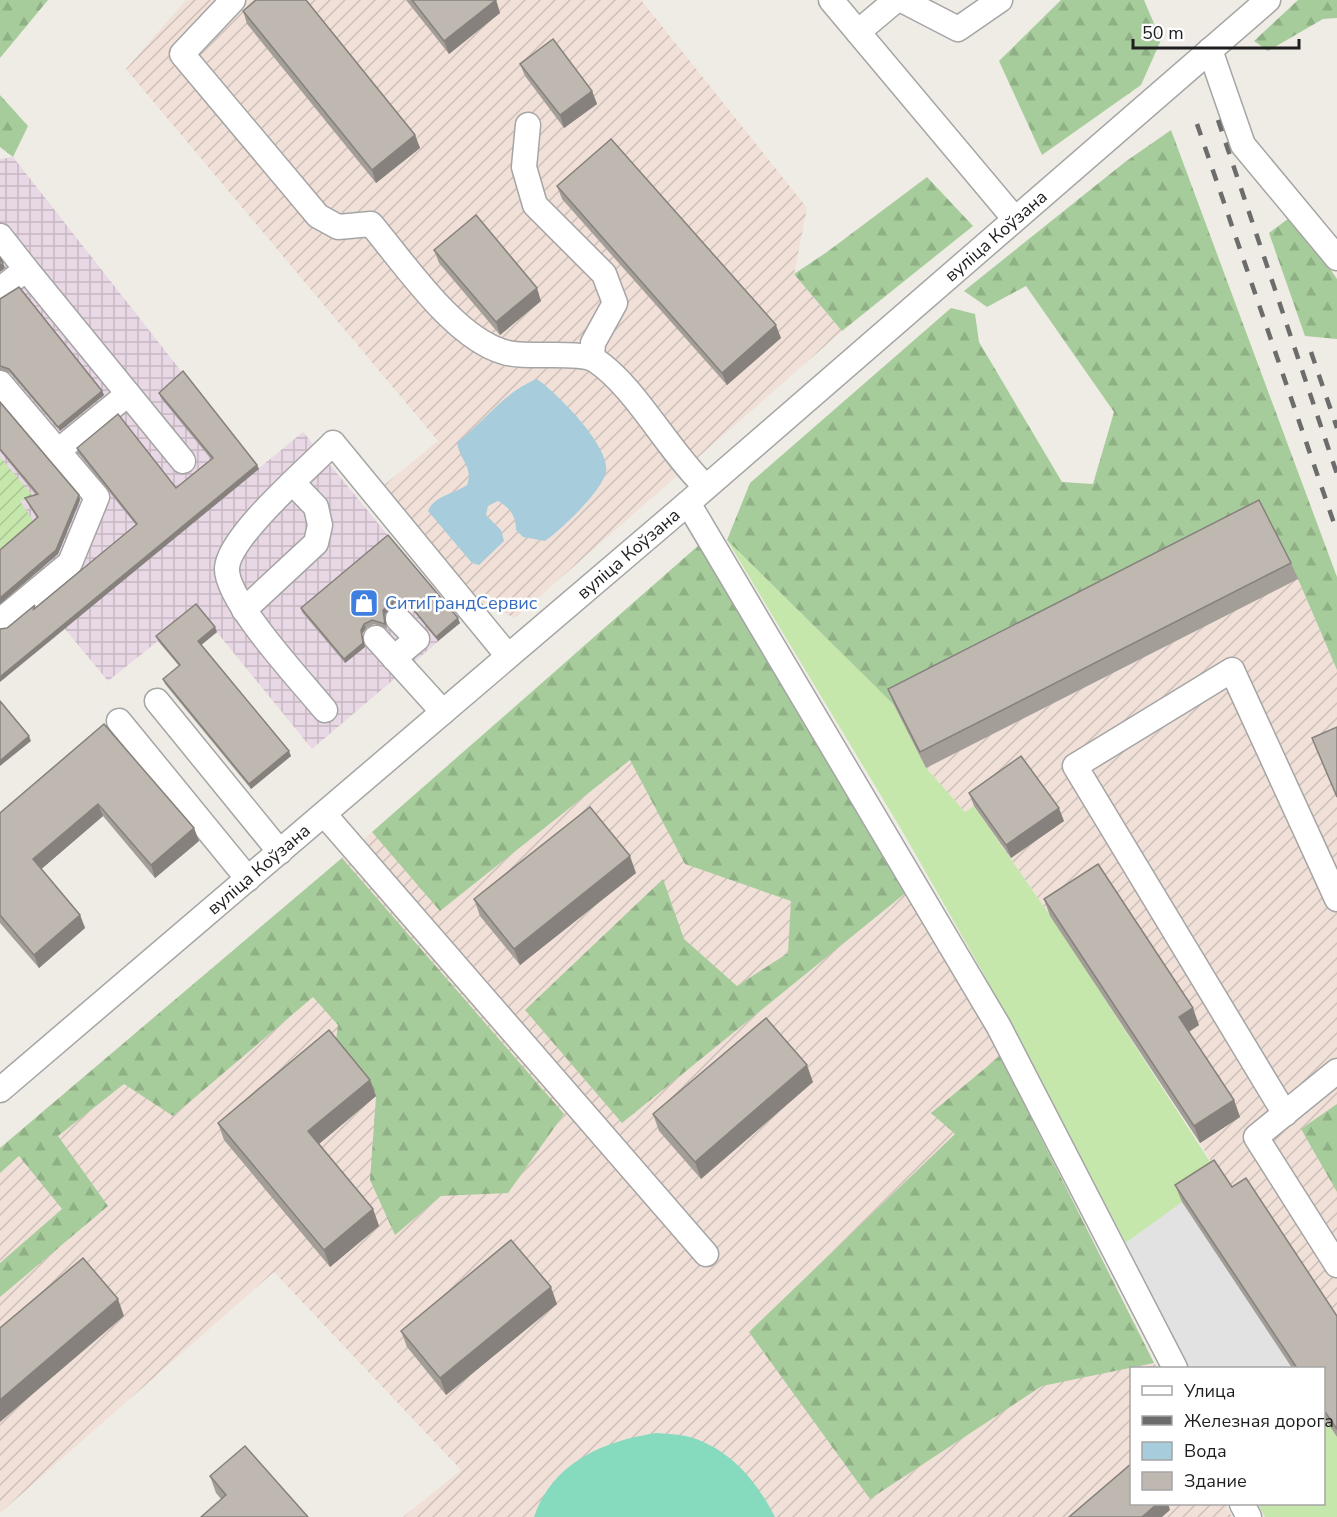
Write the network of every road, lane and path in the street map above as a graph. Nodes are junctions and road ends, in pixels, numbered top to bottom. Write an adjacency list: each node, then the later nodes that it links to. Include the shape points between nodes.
1 (233, 0): 15 (street, via 182,54 318,216 338,226 371,224 454,322 476,340 505,353)
2 (831, 0): 7 (street)
3 (896, 0): 7 (street)
4 (902, 0): 5 (street, via 958,29)
5 (1000, 0)
6 (1260, 4): 8 (street, вуліца Коўзана)
7 (858, 32): 10 (street)
8 (1210, 50): 10 (street, вуліца Коўзана); 12 (street, via 1243,145)
9 (528, 125): 15 (street, via 524,167 535,205 604,274 615,303 593,343)
10 (1014, 218): 21 (street, вуліца Коўзана)
11 (0, 236): 13 (street)
12 (1337, 258)
13 (27, 268): 14 (street); 17 (street)
14 (0, 290)
15 (592, 358): 21 (street, via 614,374 686,468)
16 (0, 383): 18 (street)
17 (128, 393): 18 (street); 19 (street)
18 (58, 451): 25 (street, via 97,497 70,563)
19 (183, 461)
20 (293, 483): 23 (street, via 246,530 232,554 227,568); 23 (street, via 316,507 320,525 316,543); 27 (street, via 333,443)
21 (706, 487): 22 (street, вуліца Коўзана)
22 (688, 503): 27 (street, вуліца Коўзана); 42 (street, via 999,1027)
23 (244, 610): 30 (street)
24 (398, 619): 28 (street, via 417,639)
25 (0, 621)
26 (376, 638): 28 (street)
27 (508, 656): 31 (street, вуліца Коўзана)
28 (394, 658): 31 (street)
29 (157, 701): 34 (street)
30 (325, 710)
31 (443, 712): 33 (street, вуліца Коўзана)
32 (119, 721): 35 (street)
33 (324, 814): 34 (street, вуліца Коўзана); 40 (street)
34 (279, 852): 35 (street, вуліца Коўзана)
35 (248, 879): 38 (street, вуліца Коўзана)
36 (1337, 899): 39 (street, via 1232,670 1075,766)
37 (1337, 1071): 39 (street)
38 (0, 1090)
39 (1285, 1114): 41 (street, via 1256,1137)
40 (706, 1254)
41 (1337, 1265)
42 (1174, 1367)

